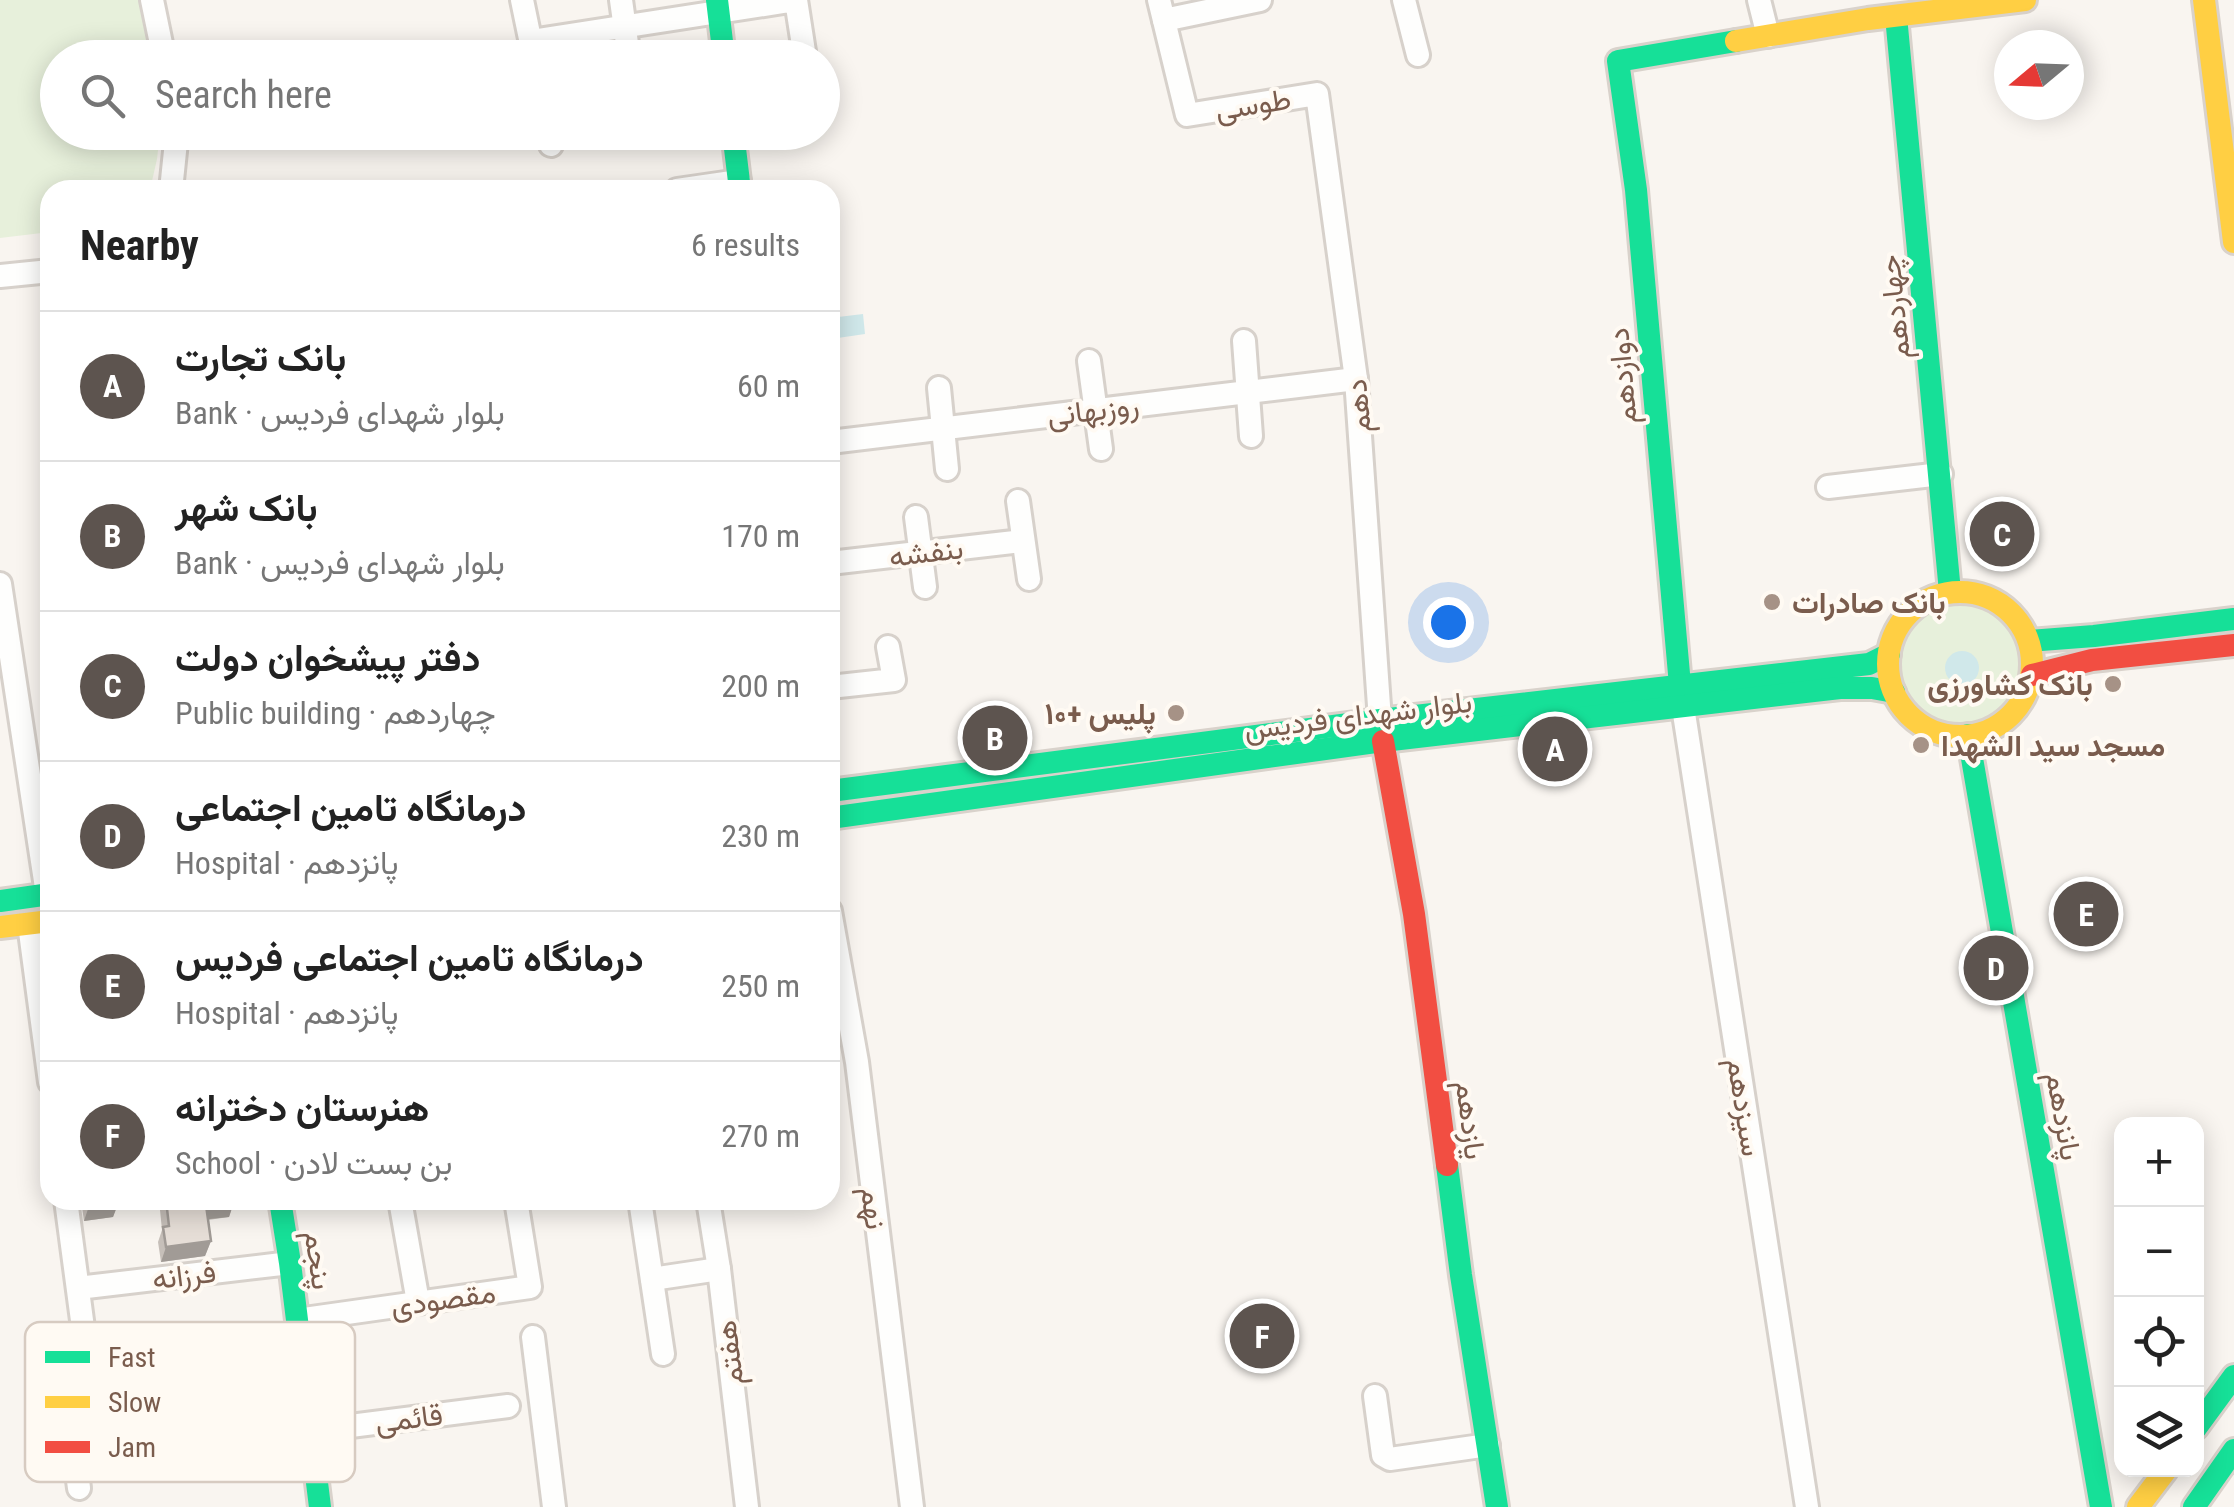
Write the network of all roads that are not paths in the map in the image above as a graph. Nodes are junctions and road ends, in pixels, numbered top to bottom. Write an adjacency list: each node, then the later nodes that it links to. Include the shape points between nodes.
1 (152, 0): 16 (street)
2 (522, 0): 17 (street)
3 (621, 0): 14 (street)
4 (796, 0): 10 (street); 21 (street)
5 (1260, 0): 11 (street)
6 (1404, 0): 22 (street)
7 (1759, 0): 15 (street)
8 (2025, 0): 13 (street)
9 (2204, 0): 28 (street)
10 (718, 6): 14 (street); 20 (street)
11 (1161, 10): 23 (street, طوسی, via 1187,114)
12 (1866, 10): 13 (street); 15 (street)
13 (1896, 16): 42 (street, چهاردهم)
14 (625, 26): 18 (street); 19 (street)
15 (1768, 36): 61 (street, دوازدهم, via 1618,61 1636,190)
16 (160, 40)
17 (530, 40)
18 (568, 40)
19 (626, 40)
20 (722, 40)
21 (802, 40)
22 (1418, 55)
23 (1317, 94): 33 (street, دهم)
24 (175, 150): 26 (street)
25 (735, 150): 27 (street)
26 (172, 180)
27 (739, 180)
28 (2234, 242)
29 (40, 272): 30 (street)
30 (0, 276)
31 (1244, 341): 35 (street)
32 (1090, 361): 36 (street)
33 (1356, 378): 35 (street, روزبهانی); 62 (street, دهم)
34 (939, 388): 37 (street)
35 (1248, 392): 36 (street, روزبهانی); 38 (street)
36 (1096, 410): 37 (street, روزبهانی); 40 (street)
37 (944, 428): 39 (street, روزبهانی); 41 (street)
38 (1252, 436)
39 (840, 441)
40 (1101, 449)
41 (948, 469)
42 (1941, 474): 43 (street); 52 (street, چهاردهم)
43 (1828, 487)
44 (1018, 501): 46 (street)
45 (916, 518): 47 (street)
46 (1022, 541): 47 (street, بنفشه); 49 (street)
47 (920, 552): 48 (street, بنفشه); 51 (street)
48 (840, 562)
49 (1029, 579)
50 (0, 584): 66 (street)
51 (925, 587)
52 (1950, 592): 54 (street, via 1970,592 2006,608); 57 (street, via 1916,606)
53 (2234, 619): 54 (street)
54 (2029, 640): 58 (street)
55 (2234, 645): 58 (street, via 2092,660)
56 (888, 647): 59 (street, via 894,680)
57 (1889, 654): 60 (street); 61 (street, بلوار شهدای فردیس, via 1869,664)
58 (2032, 675): 63 (street, via 2011,715)
59 (840, 685)
60 (1894, 692): 61 (street, بلوار شهدای فردیس, via 1840,688); 63 (street, via 1918,722)
61 (1681, 696): 62 (street, بلوار شهدای فردیس); 103 (street, سیزدهم)
62 (1382, 731): 64 (street, بلوار شهدای فردیس); 65 (street, بلوار شهدای فردیس); 92 (street, یازدهم)
63 (1968, 735): 104 (street, پانزدهم)
64 (840, 789)
65 (840, 816)
66 (40, 842)
67 (40, 895): 68 (street)
68 (0, 901)
69 (39, 923): 70 (street)
70 (0, 928)
71 (840, 967): 101 (street, نهم)
72 (67, 1210): 81 (street)
73 (282, 1210): 78 (street, پنجم)
74 (402, 1210): 82 (street)
75 (518, 1210): 82 (street, مقصودی, via 530,1287)
76 (642, 1210): 80 (street)
77 (710, 1210): 79 (street, هفتم)
78 (290, 1263): 81 (street, فرزانه); 83 (street, پنجم)
79 (719, 1269): 80 (street); 100 (street, هفتم)
80 (652, 1280): 86 (street)
81 (78, 1288): 84 (street)
82 (418, 1302): 83 (street, مقصودی)
83 (297, 1320)
84 (82, 1322)
85 (532, 1337): 99 (street)
86 (663, 1354)
87 (2234, 1376): 90 (street)
88 (1375, 1396): 92 (street, via 1381,1446 1390,1459)
89 (508, 1406): 91 (street, قائمی)
90 (2204, 1417)
91 (355, 1425)
92 (1488, 1445): 102 (street, یازدهم)
93 (2234, 1450): 106 (street)
94 (2161, 1477): 105 (street)
95 (78, 1482): 97 (street)
96 (317, 1482): 98 (street, پنجم)
97 (79, 1488)
98 (320, 1507)
99 (554, 1507)
100 (747, 1507)
101 (912, 1507)
102 (1498, 1507)
103 (1807, 1507)
104 (2101, 1507)
105 (2138, 1507)
106 (2194, 1507)

